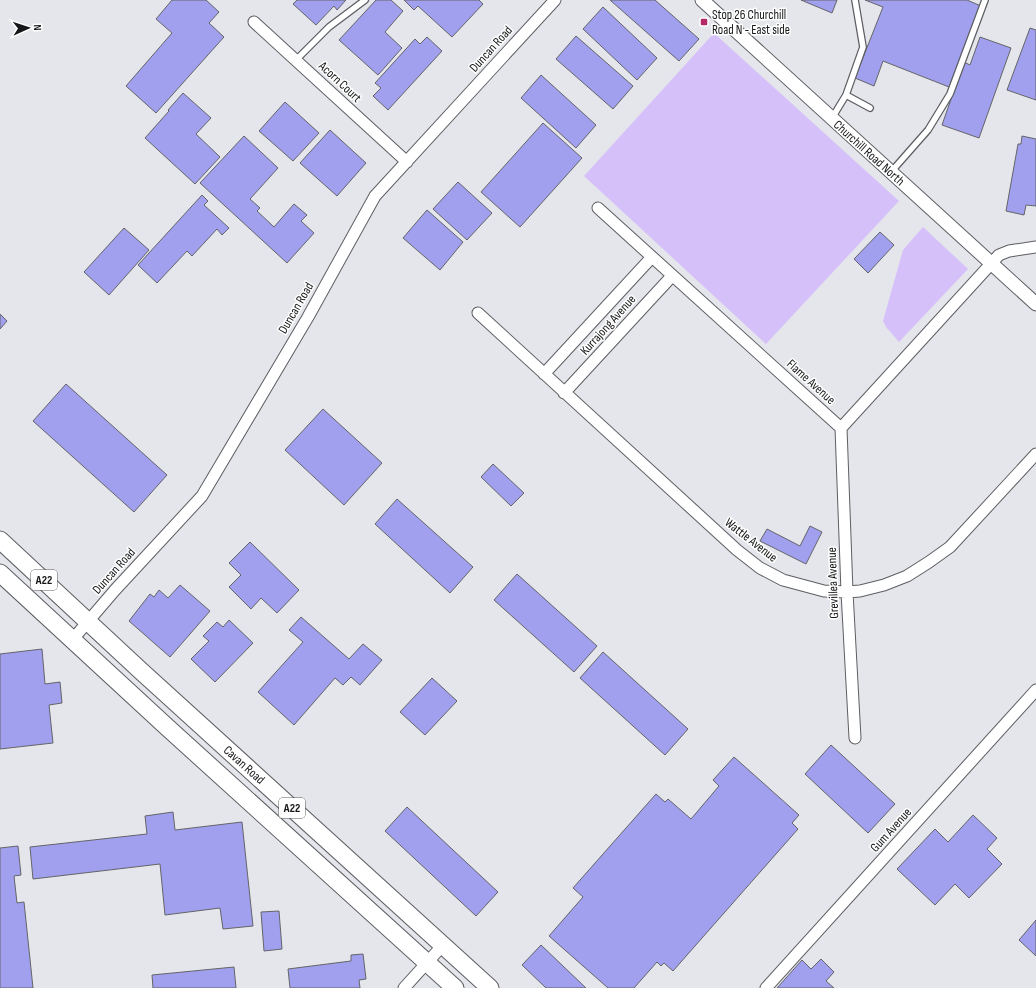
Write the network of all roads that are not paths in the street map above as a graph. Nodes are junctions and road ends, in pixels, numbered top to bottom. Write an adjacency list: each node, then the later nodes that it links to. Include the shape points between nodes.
1 (365, 0): 7 (lane, via 329,28)
2 (554, 0): 11 (street, Duncan Road)
3 (702, 0): 10 (street, Churchill Road North)
4 (855, 0): 8 (lane, via 863,47)
5 (984, 0): 12 (lane, via 950,94 928,130)
6 (254, 22): 7 (street, Acorn Court)
7 (296, 60): 11 (street, Acorn Court)
8 (846, 95): 9 (lane); 10 (lane)
9 (870, 108)
10 (831, 119): 12 (street, Churchill Road North)
11 (407, 162): 27 (street, Duncan Road, via 370,204 308,317 202,496)
12 (890, 173): 16 (street, Churchill Road North)
13 (598, 208): 15 (street, Flame Avenue)
14 (1036, 247): 16 (street, via 1002,253)
15 (652, 257): 17 (street, Flame Avenue); 20 (street, Kurrajong Avenue)
16 (991, 263): 18 (street, Churchill Road North); 22 (street)
17 (672, 276): 21 (street, Kurrajong Avenue); 22 (street, Flame Avenue)
18 (1036, 304)
19 (478, 313): 20 (street, Wattle Avenue)
20 (544, 374): 21 (street, Wattle Avenue)
21 (564, 393): 26 (street, Wattle Avenue, via 760,568 790,582 824,591)
22 (841, 428): 26 (street, Grevillea Avenue)
23 (1036, 454): 26 (street, Wattle Avenue, via 950,547 907,576 860,592)
24 (0, 540): 27 (main road, Cavan Road / A22)
25 (0, 573): 28 (main road, Cavan Road / A22)
26 (847, 592): 30 (street, Grevillea Avenue)
27 (88, 621): 28 (street, Duncan Road); 31 (main road, Cavan Road / A22)
28 (73, 639): 32 (main road, Cavan Road / A22)
29 (1036, 690): 36 (street, Gum Avenue)
30 (855, 738)
31 (443, 945): 32 (street); 35 (main road, Cavan Road / A22)
32 (427, 963): 33 (street); 34 (main road, Cavan Road / A22)
33 (404, 988)
34 (455, 988)
35 (490, 988)
36 (766, 988)

